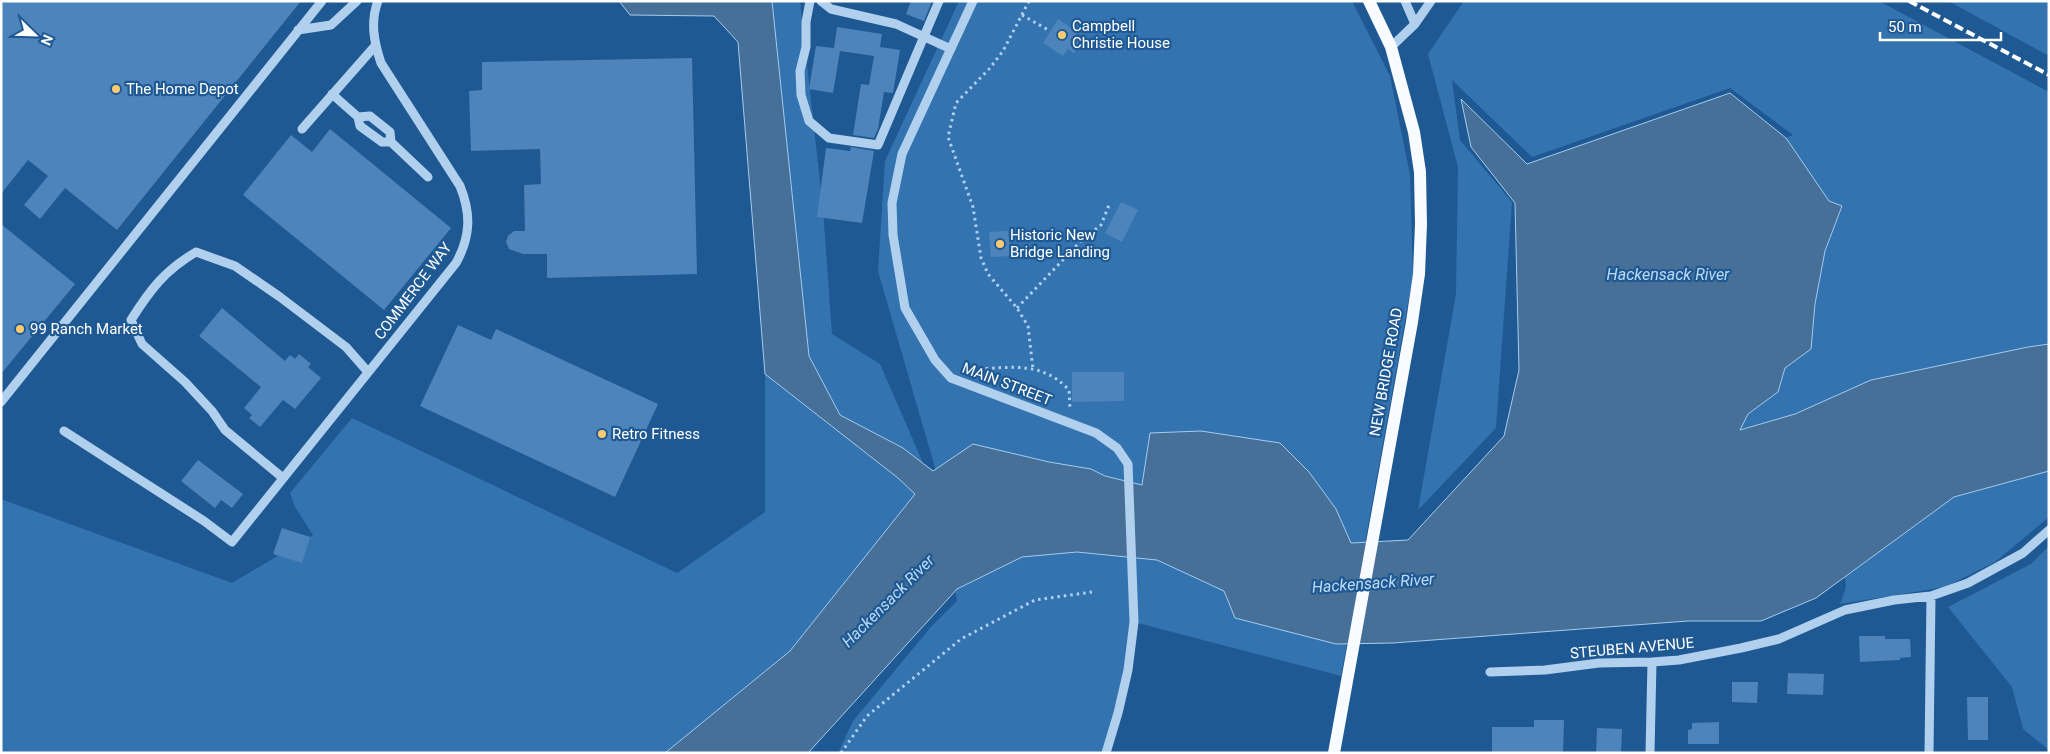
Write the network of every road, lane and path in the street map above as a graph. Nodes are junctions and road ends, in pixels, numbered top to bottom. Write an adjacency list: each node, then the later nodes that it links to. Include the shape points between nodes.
1 (322, 1): 14 (street)
2 (357, 1): 14 (street, via 331,25)
3 (378, 1): 17 (street, COMMERCE WAY, via 373,27)
4 (810, 1): 16 (street, via 806,47 800,71 801,95 809,121 829,138 878,145)
5 (821, 1): 16 (street, via 831,9 896,24)
6 (939, 1): 16 (street)
7 (973, 1): 19 (street, MAIN STREET)
8 (1029, 1): 12 (path)
9 (1368, 1): 18 (main road, NEW BRIDGE ROAD)
10 (1405, 1): 13 (street)
11 (1431, 1): 13 (street)
12 (1022, 16): 15 (path); 26 (path, via 1003,52 956,103 948,136 973,207 980,258 988,274)
13 (1415, 24): 18 (street)
14 (298, 30): 30 (street)
15 (1050, 31)
16 (924, 36): 19 (street)
17 (375, 46): 20 (street); 29 (street, COMMERCE WAY, via 381,63 460,186 469,220 468,235 456,262)
18 (1391, 48): 41 (main road, NEW BRIDGE ROAD, via 1414,132 1420,172 1422,224 1419,274)
19 (951, 49): 31 (street, MAIN STREET, via 902,154 892,203 893,235 905,308 934,360 951,378)
20 (332, 94): 21 (street); 22 (street)
21 (358, 117): 23 (street, via 360,126 382,142); 23 (street, via 370,116 390,132)
22 (302, 129)
23 (391, 142): 24 (street)
24 (428, 177)
25 (1109, 205): 26 (path, via 1101,225 1081,241)
26 (1017, 308): 28 (path, via 1028,326)
27 (980, 369): 28 (path)
28 (1033, 369): 31 (path, via 1051,376 1069,390)
29 (368, 372): 33 (street, COMMERCE WAY); 33 (street, via 346,347 235,266 196,252 176,264 148,294 131,320 142,344 212,411 225,430)
30 (1, 402)
31 (1070, 423): 40 (street, MAIN STREET, via 1096,433 1116,448 1128,464 1134,622 1128,670)
32 (64, 431): 33 (street, COMMERCE WAY, via 232,542)
33 (283, 478)
34 (2049, 530): 36 (street, STEUBEN AVENUE, via 2023,553 1968,583)
35 (1092, 592): 39 (path, via 1035,600 961,639 867,716)
36 (1931, 596): 37 (street, STEUBEN AVENUE, via 1845,610 1779,639 1741,648); 43 (street)
37 (1652, 662): 38 (street, STEUBEN AVENUE); 42 (street)
38 (1490, 672)
39 (841, 753)
40 (1106, 753)
41 (1334, 753)
42 (1650, 753)
43 (1929, 753)

